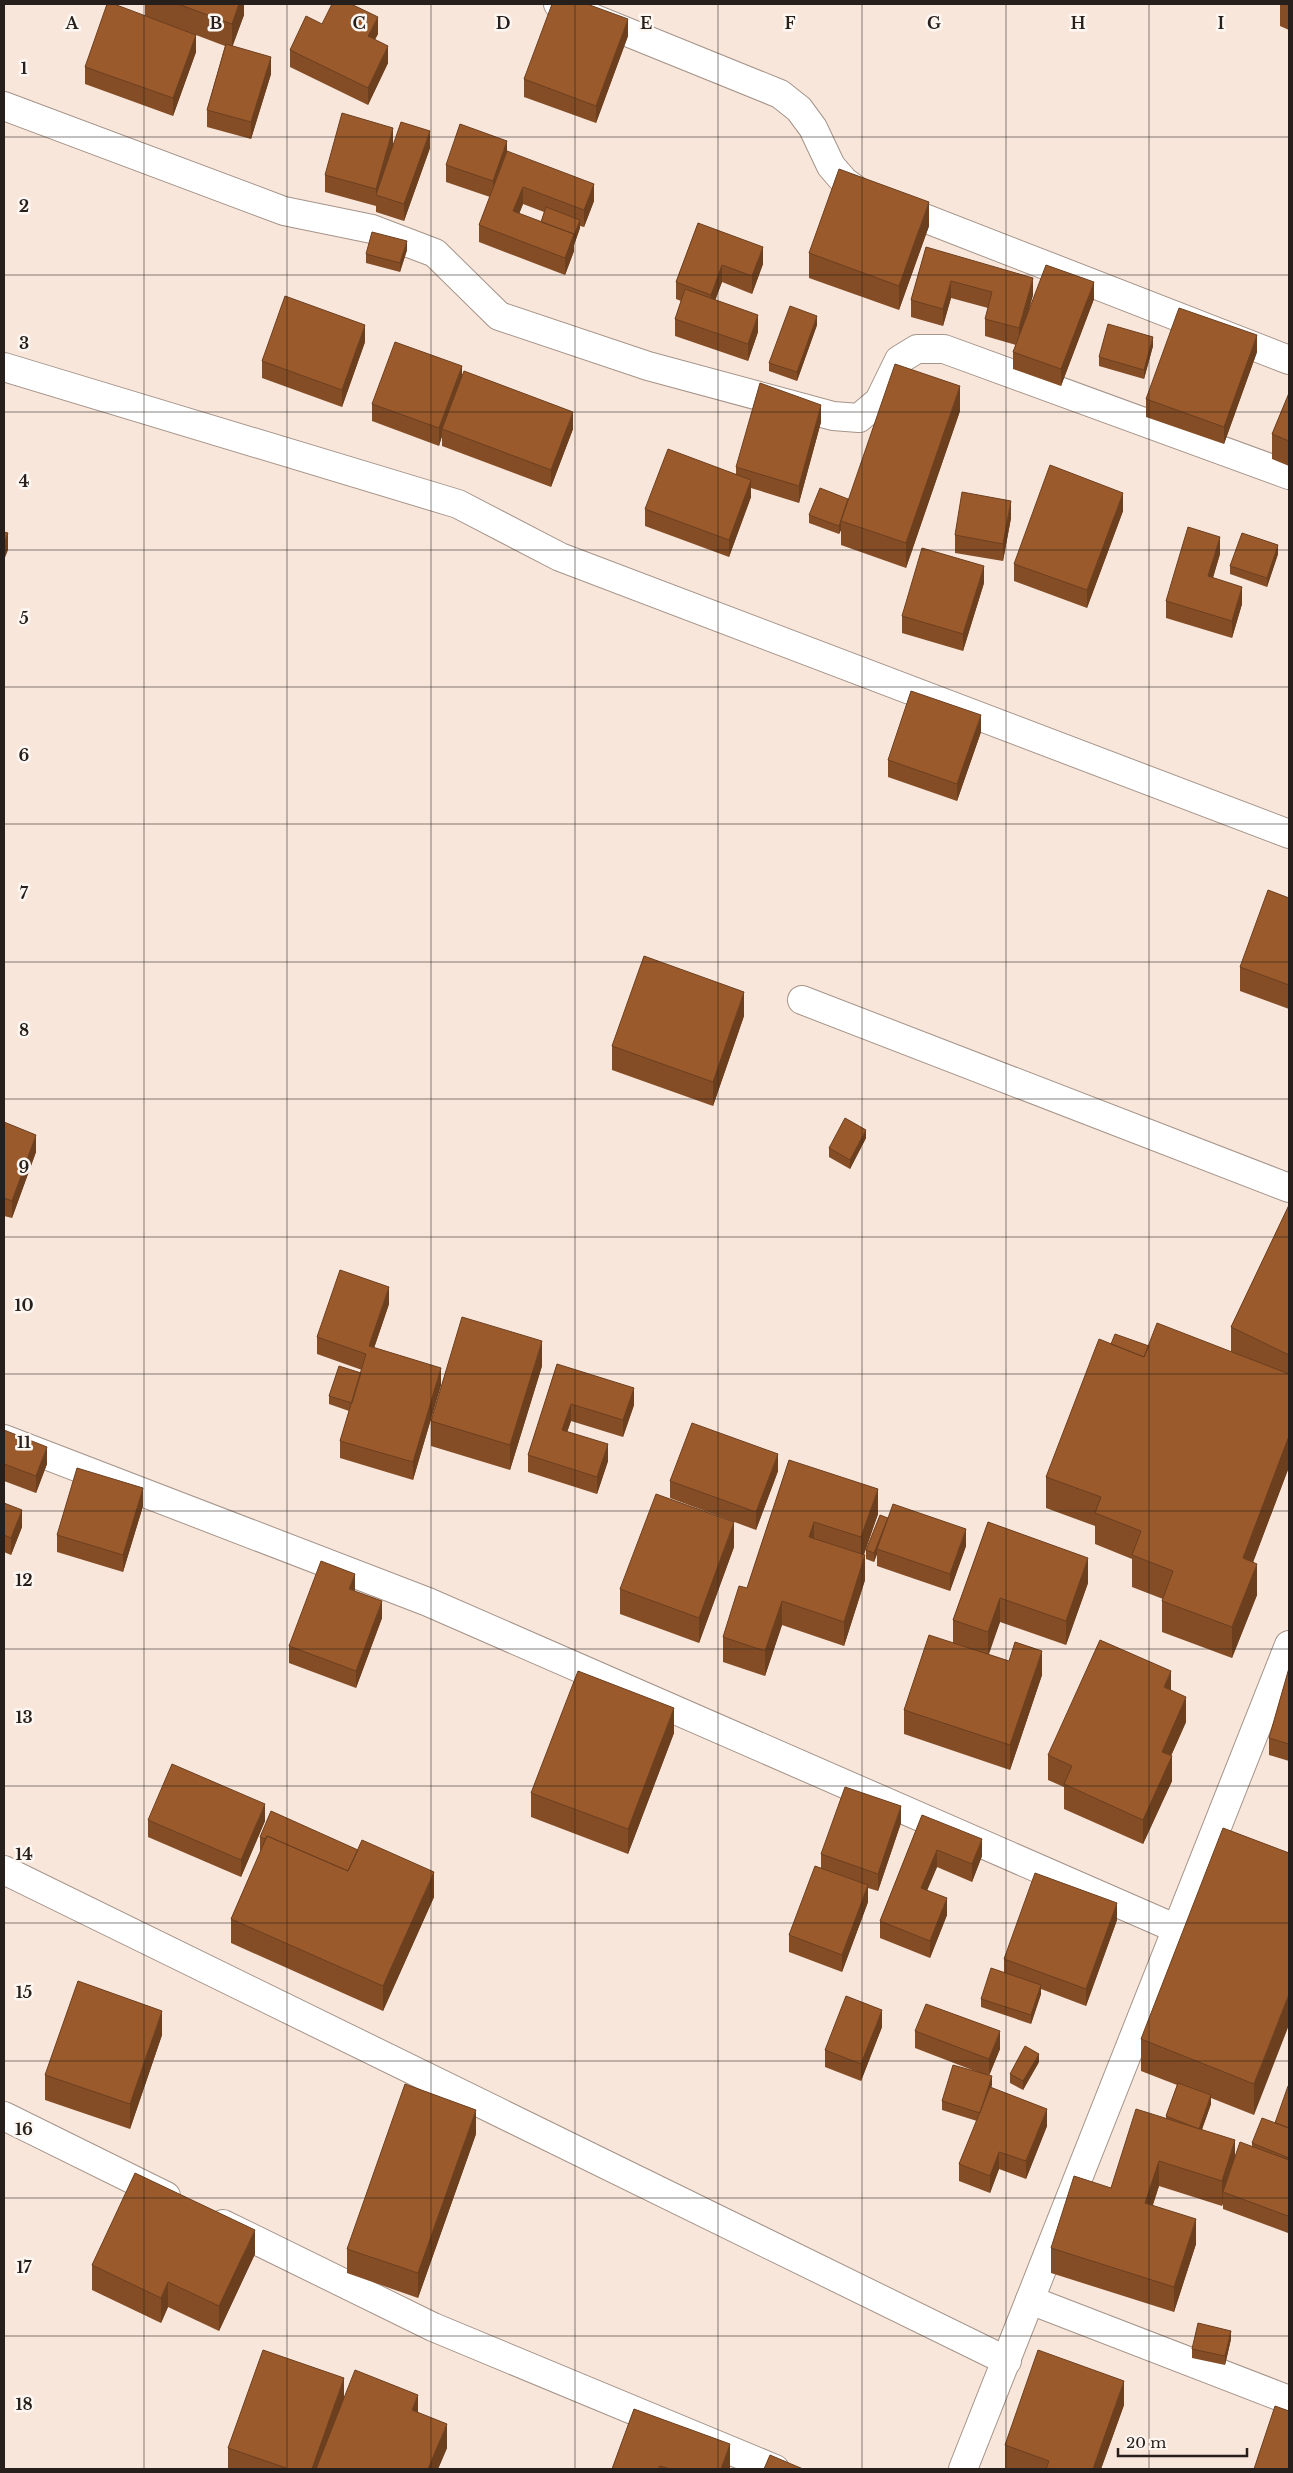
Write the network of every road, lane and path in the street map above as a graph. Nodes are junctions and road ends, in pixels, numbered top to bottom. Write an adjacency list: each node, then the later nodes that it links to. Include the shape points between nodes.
1 (558, 4): 3 (street, via 780,94 799,109 813,128 831,166 860,193)
2 (4, 106): 5 (street, via 284,211 372,229 435,253 499,316 648,366 833,416 859,418 878,401 899,360 917,349 944,349)
3 (1289, 360)
4 (4, 367): 6 (street, via 458,504 569,561)
5 (1289, 475)
6 (1289, 834)
7 (802, 1000): 8 (street)
8 (1289, 1188)
9 (4, 1439): 14 (street, via 428,1602)
10 (1289, 1645): 11 (street)
11 (1214, 1835): 12 (street); 14 (street)
12 (1239, 1846)
13 (4, 1870): 17 (street)
14 (1177, 1929): 16 (street)
15 (4, 2116): 19 (street, via 433,2327)
16 (1030, 2300): 17 (street); 18 (street)
17 (1006, 2361): 20 (street)
18 (1289, 2400)
19 (775, 2469)
20 (963, 2469)

